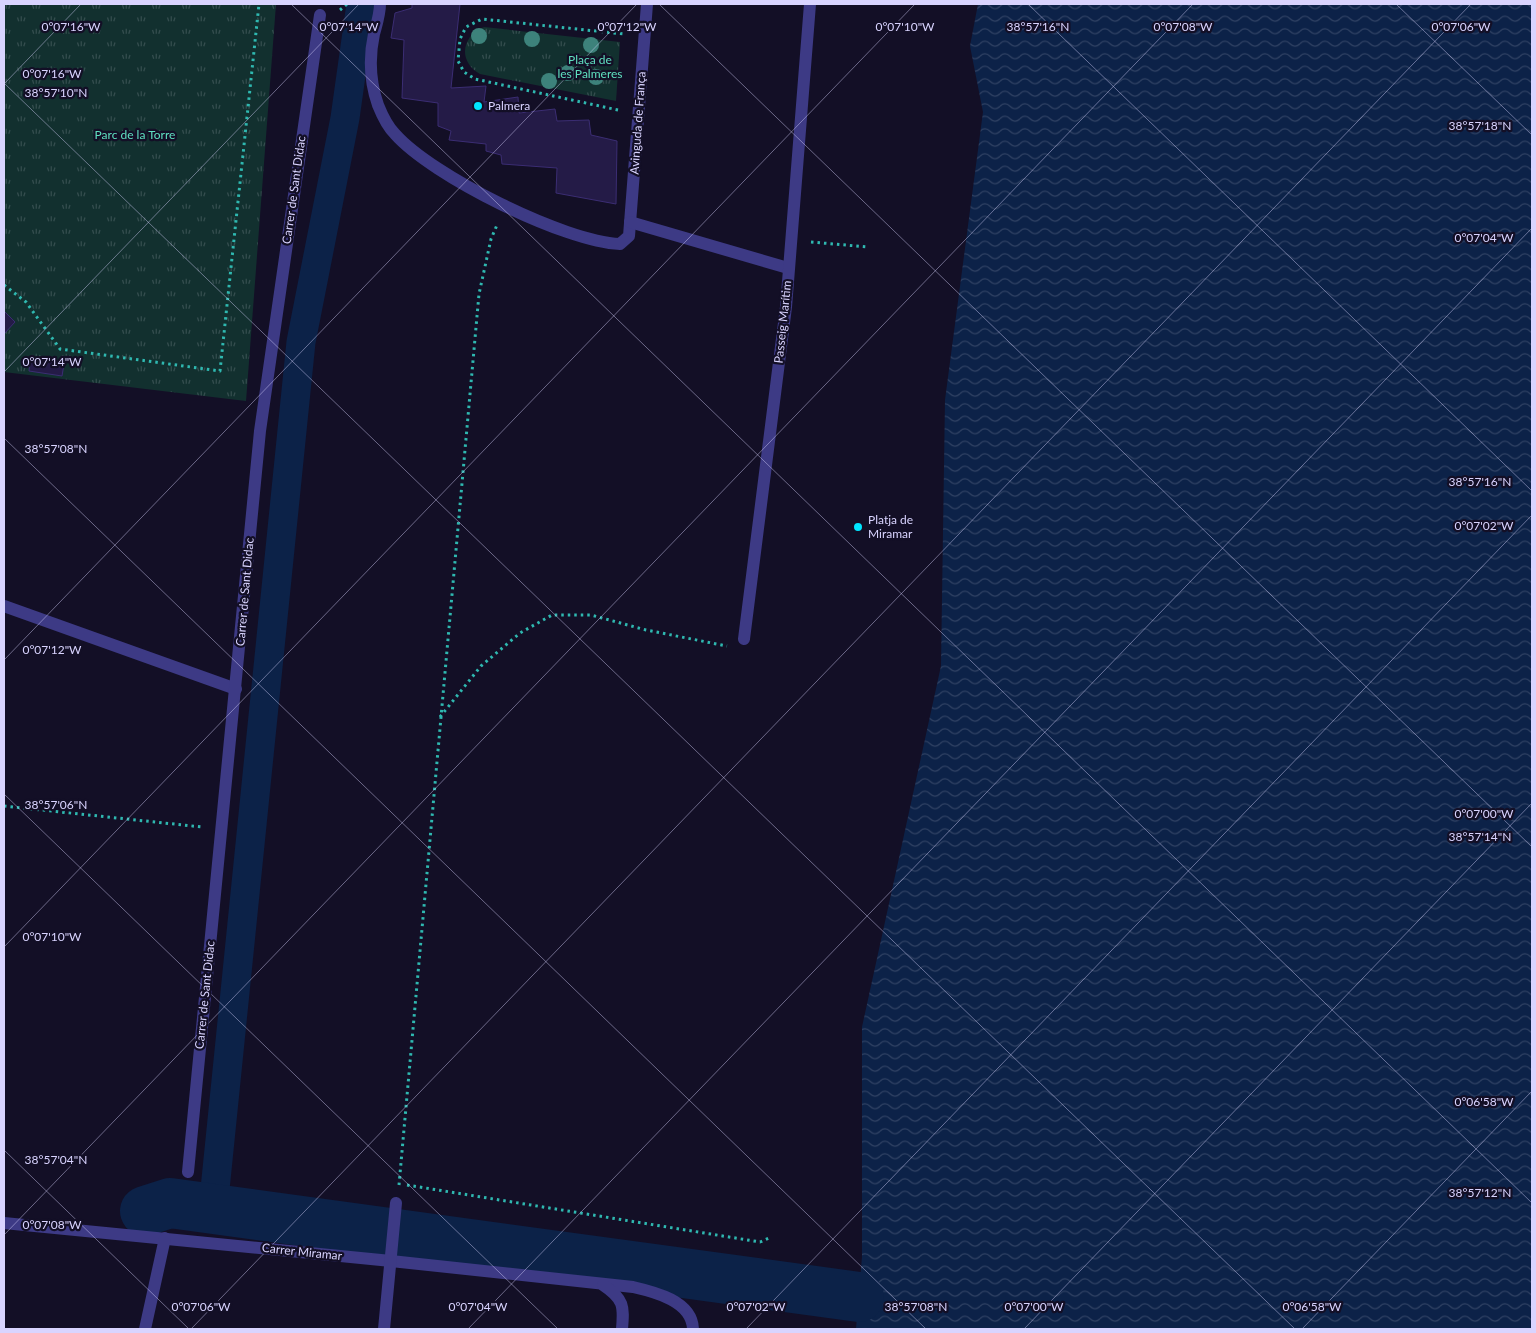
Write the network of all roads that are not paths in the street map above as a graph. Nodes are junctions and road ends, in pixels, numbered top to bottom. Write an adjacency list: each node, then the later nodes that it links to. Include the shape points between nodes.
1 (380, 4): 5 (street, Avinguda de França, via 372,45 371,73 384,120 393,133 423,159 485,196 584,238 620,244 629,236)
2 (647, 4): 5 (street, Avinguda de França)
3 (810, 4): 6 (street, Passeig Marítim)
4 (320, 14): 9 (street, Carrer de Sant Didac, via 260,431)
5 (630, 222): 6 (street)
6 (788, 268): 8 (street, Passeig Marítim, via 786,307)
7 (4, 606): 9 (street)
8 (744, 639)
9 (236, 689): 10 (street, Carrer de Sant Didac)
10 (188, 1172)
11 (396, 1202): 14 (street)
12 (4, 1223): 13 (street, Carrer Miramar)
13 (165, 1238): 14 (street, Carrer Miramar); 16 (street)
14 (392, 1261): 15 (street, Carrer Miramar); 17 (street)
15 (601, 1284): 18 (street, via 621,1302 624,1309); 19 (street, via 663,1294 684,1309)
16 (145, 1329)
17 (384, 1329)
18 (622, 1329)
19 (694, 1329)

